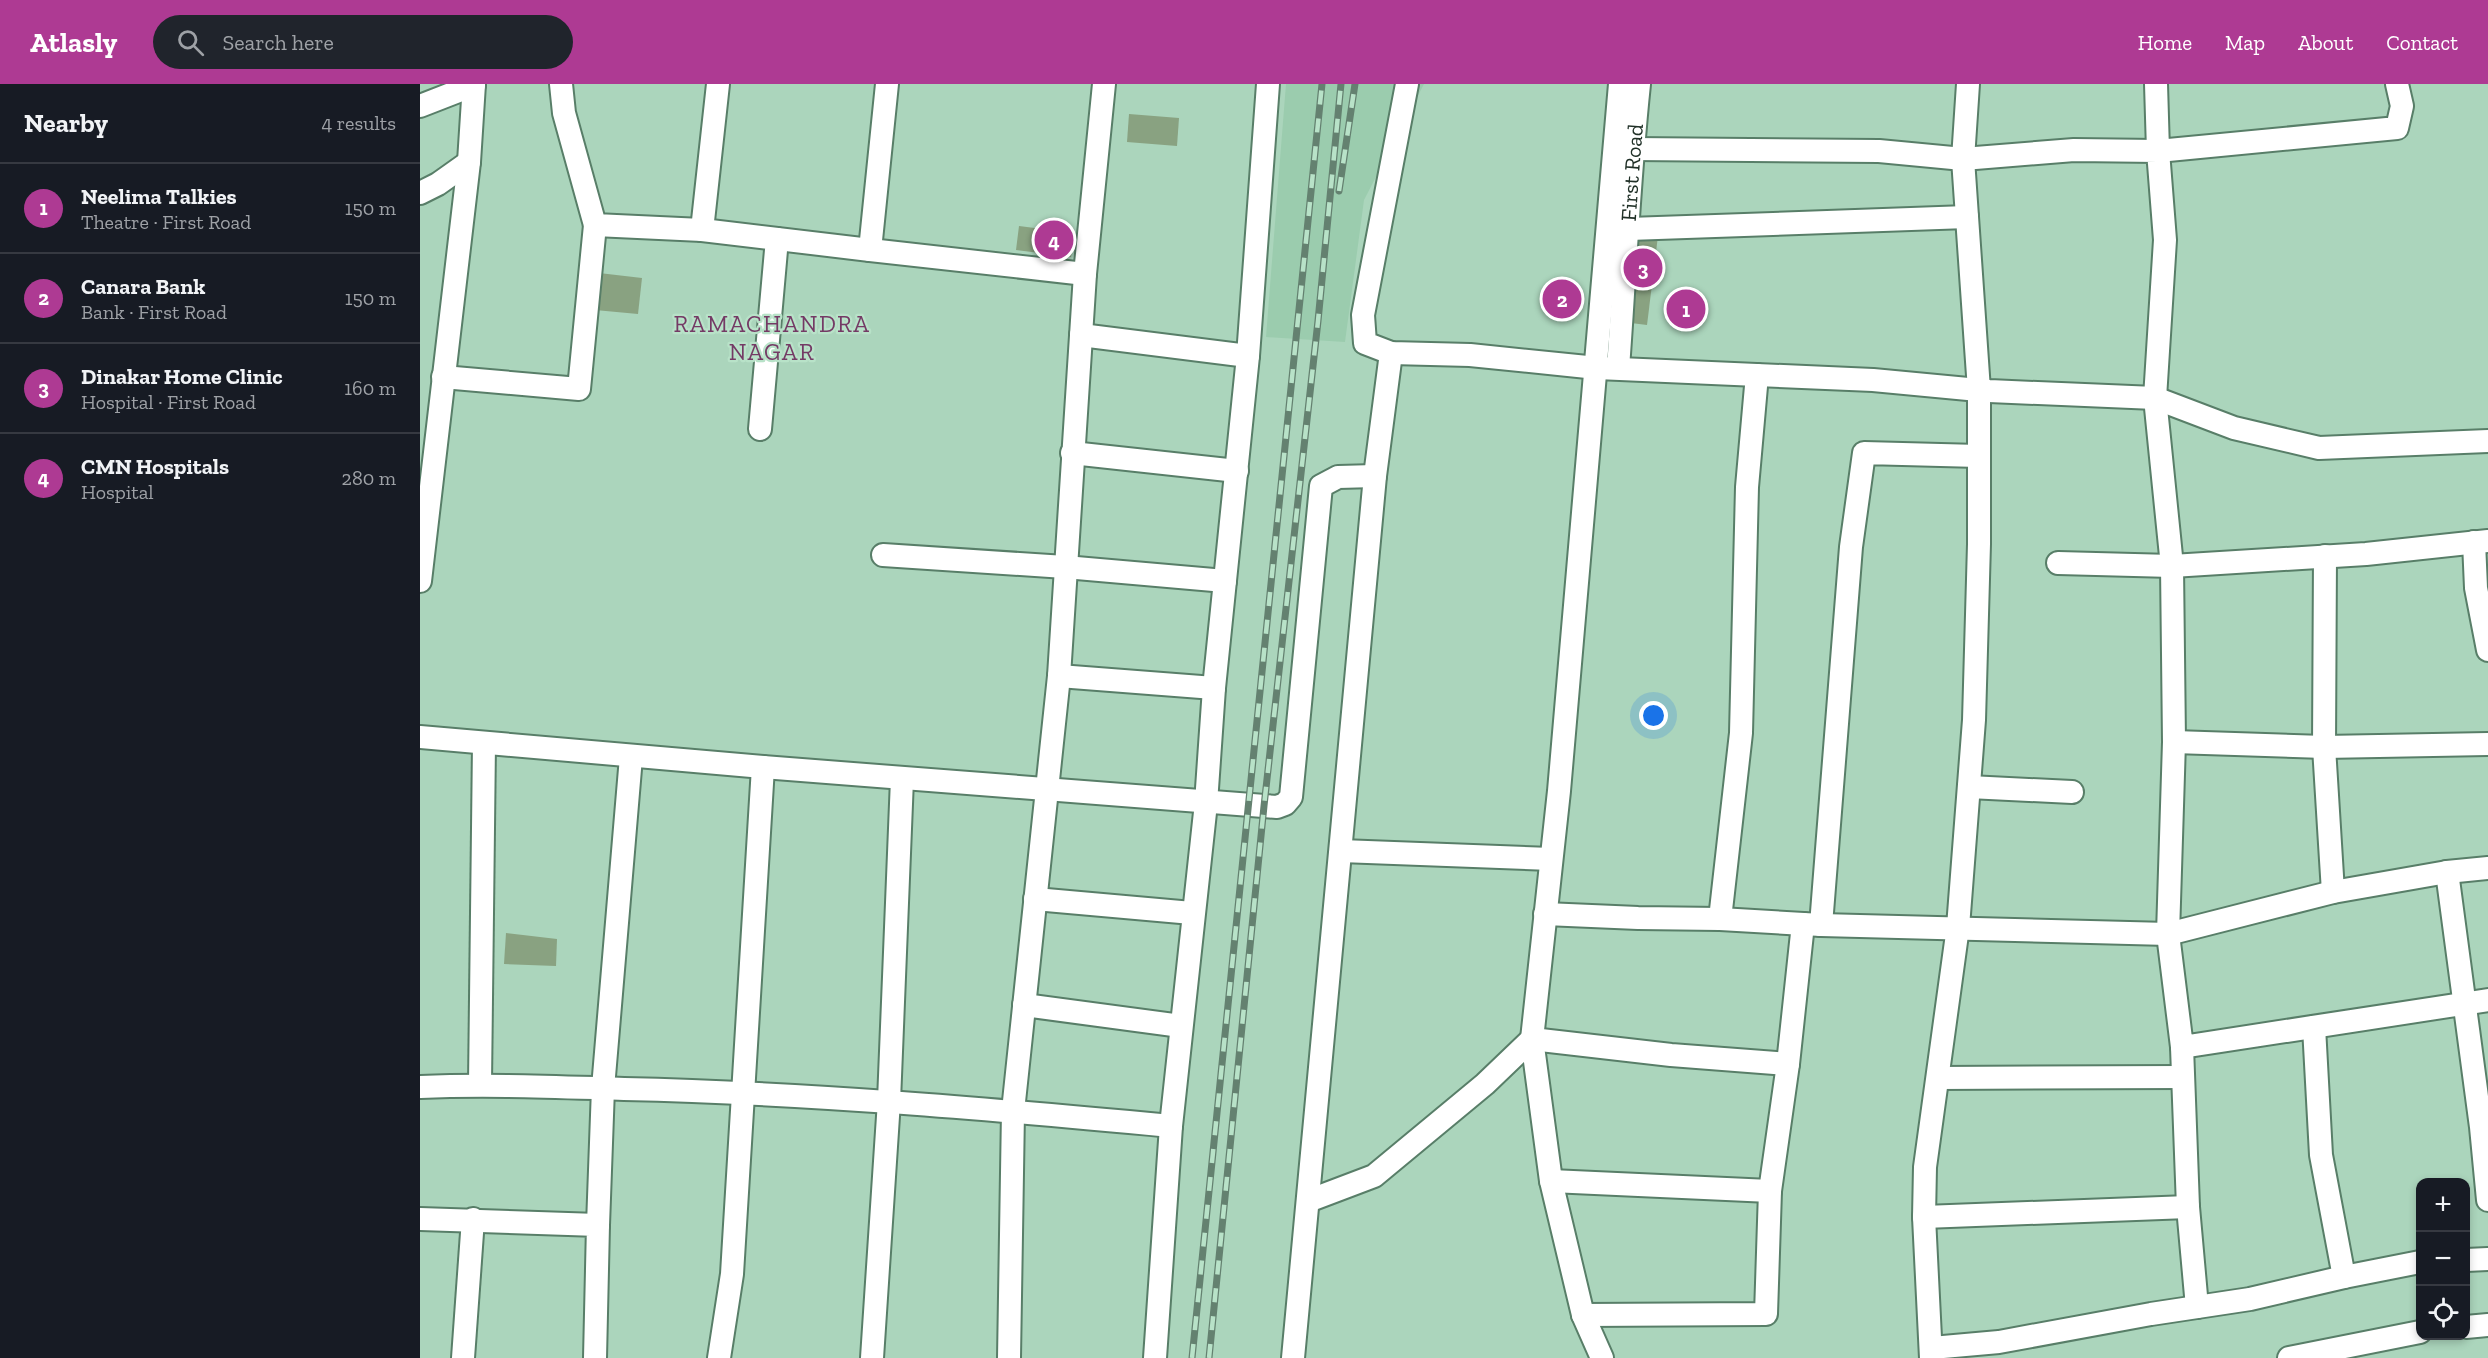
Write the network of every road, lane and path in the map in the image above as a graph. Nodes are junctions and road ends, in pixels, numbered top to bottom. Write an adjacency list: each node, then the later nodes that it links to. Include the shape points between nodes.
1 (561, 84): 20 (street, via 564,113)
2 (717, 84): 22 (street)
3 (887, 84): 24 (street)
4 (1104, 84): 25 (street)
5 (1268, 84): 28 (street)
6 (1407, 84): 27 (street, via 1363,315 1365,343)
7 (1620, 84): 29 (street, via 1599,321)
8 (1639, 84): 14 (street, First Road)
9 (1968, 84): 16 (street)
10 (2157, 84): 15 (street)
11 (2397, 84): 15 (street, via 2402,106 2397,128)
12 (474, 85): 13 (street); 17 (street)
13 (420, 106)
14 (1632, 149): 16 (street, via 1879,151); 21 (street, First Road)
15 (2158, 151): 16 (street, via 2074,150); 33 (street, via 2164,240)
16 (1963, 159): 19 (street)
17 (469, 162): 18 (street); 31 (street)
18 (420, 193)
19 (1967, 217): 21 (street); 32 (street)
20 (594, 225): 22 (street); 31 (street, via 579,388)
21 (1629, 229): 29 (street, First Road)
22 (702, 230): 23 (street)
23 (777, 239): 24 (street); 34 (street)
24 (870, 250): 25 (street)
25 (1085, 274): 26 (street)
26 (1081, 335): 28 (street); 36 (street)
27 (1391, 353): 29 (street, via 1470,355); 39 (street)
28 (1248, 356): 38 (street)
29 (1607, 368): 30 (street); 64 (street)
30 (1757, 375): 32 (street); 71 (street, via 1747,487 1741,733)
31 (443, 377): 45 (street)
32 (1979, 390): 33 (street); 37 (street)
33 (2155, 398): 35 (street, via 2234,428 2319,448); 44 (street)
34 (760, 429)
35 (2488, 441)
36 (1072, 453): 38 (street); 46 (street)
37 (1979, 456): 59 (street); 72 (street, via 1864,453)
38 (1237, 471): 47 (street)
39 (1375, 476): 62 (street, via 1338,477 1321,486 1291,797 1277,807); 63 (street)
40 (2481, 542): 42 (street); 48 (street, via 2476,588)
41 (883, 555): 46 (street)
42 (2325, 556): 44 (street); 55 (street)
43 (2058, 563): 44 (street)
44 (2172, 566): 52 (street)
45 (421, 567)
46 (1065, 567): 47 (street); 49 (street)
47 (1225, 581): 50 (street)
48 (2488, 650)
49 (1059, 676): 50 (street); 60 (street)
50 (1214, 688): 62 (street)
51 (420, 737): 53 (street)
52 (2174, 742): 55 (street); 74 (street)
53 (484, 743): 56 (street); 85 (street)
54 (2488, 744): 55 (street)
55 (2324, 747): 67 (street)
56 (631, 757): 57 (street); 87 (street)
57 (763, 767): 58 (street); 88 (street)
58 (902, 779): 60 (street); 89 (street)
59 (1969, 787): 61 (street); 73 (street)
60 (1047, 790): 62 (street); 68 (street)
61 (2072, 792)
62 (1206, 803): 69 (street)
63 (1341, 851): 64 (street); 95 (street)
64 (1551, 860): 70 (street)
65 (2488, 868): 66 (street)
66 (2447, 872): 67 (street); 76 (street)
67 (2333, 892): 74 (street)
68 (1035, 899): 69 (street); 77 (street)
69 (1192, 913): 78 (street)
70 (1545, 914): 71 (street); 80 (street)
71 (1720, 919): 72 (street)
72 (1812, 924): 73 (street); 82 (street)
73 (1958, 927): 74 (street); 84 (street)
74 (2168, 934): 81 (street)
75 (2488, 1000): 76 (street)
76 (2465, 1003): 79 (street); 94 (street)
77 (1024, 1005): 78 (street); 90 (street)
78 (1181, 1026): 91 (street)
79 (2314, 1027): 81 (street); 104 (street, via 2321,1155)
80 (1532, 1039): 82 (street); 92 (street); 95 (street, via 1485,1084 1374,1176)
81 (2182, 1047): 83 (street)
82 (1788, 1065): 93 (street)
83 (2183, 1077): 84 (street); 96 (street)
84 (1938, 1078): 97 (street, via 1926,1167)
85 (480, 1084): 86 (street); 87 (street)
86 (420, 1087)
87 (603, 1088): 88 (street); 100 (street)
88 (744, 1092): 89 (street); 113 (street, via 732,1274)
89 (890, 1101): 90 (street); 114 (street)
90 (1013, 1111): 91 (street); 115 (street)
91 (1171, 1126): 116 (street)
92 (1551, 1181): 93 (street); 106 (street)
93 (1770, 1191): 106 (street, via 1766,1314)
94 (2488, 1200)
95 (1308, 1201): 117 (street)
96 (2188, 1207): 97 (street); 105 (street)
97 (1924, 1217): 110 (street)
98 (420, 1219): 99 (street)
99 (473, 1219): 100 (street); 111 (street)
100 (598, 1225): 112 (street)
101 (2488, 1259): 102 (street)
102 (2470, 1260)
103 (2416, 1263): 104 (street)
104 (2344, 1277): 105 (street)
105 (2198, 1307): 110 (street)
106 (1583, 1315): 118 (street)
107 (2488, 1325): 108 (street)
108 (2470, 1327)
109 (2416, 1333): 119 (street)
110 (1931, 1353)
111 (463, 1358)
112 (595, 1358)
113 (719, 1358)
114 (872, 1358)
115 (1009, 1358)
116 (1155, 1358)
117 (1293, 1358)
118 (1602, 1358)
119 (2289, 1358)

